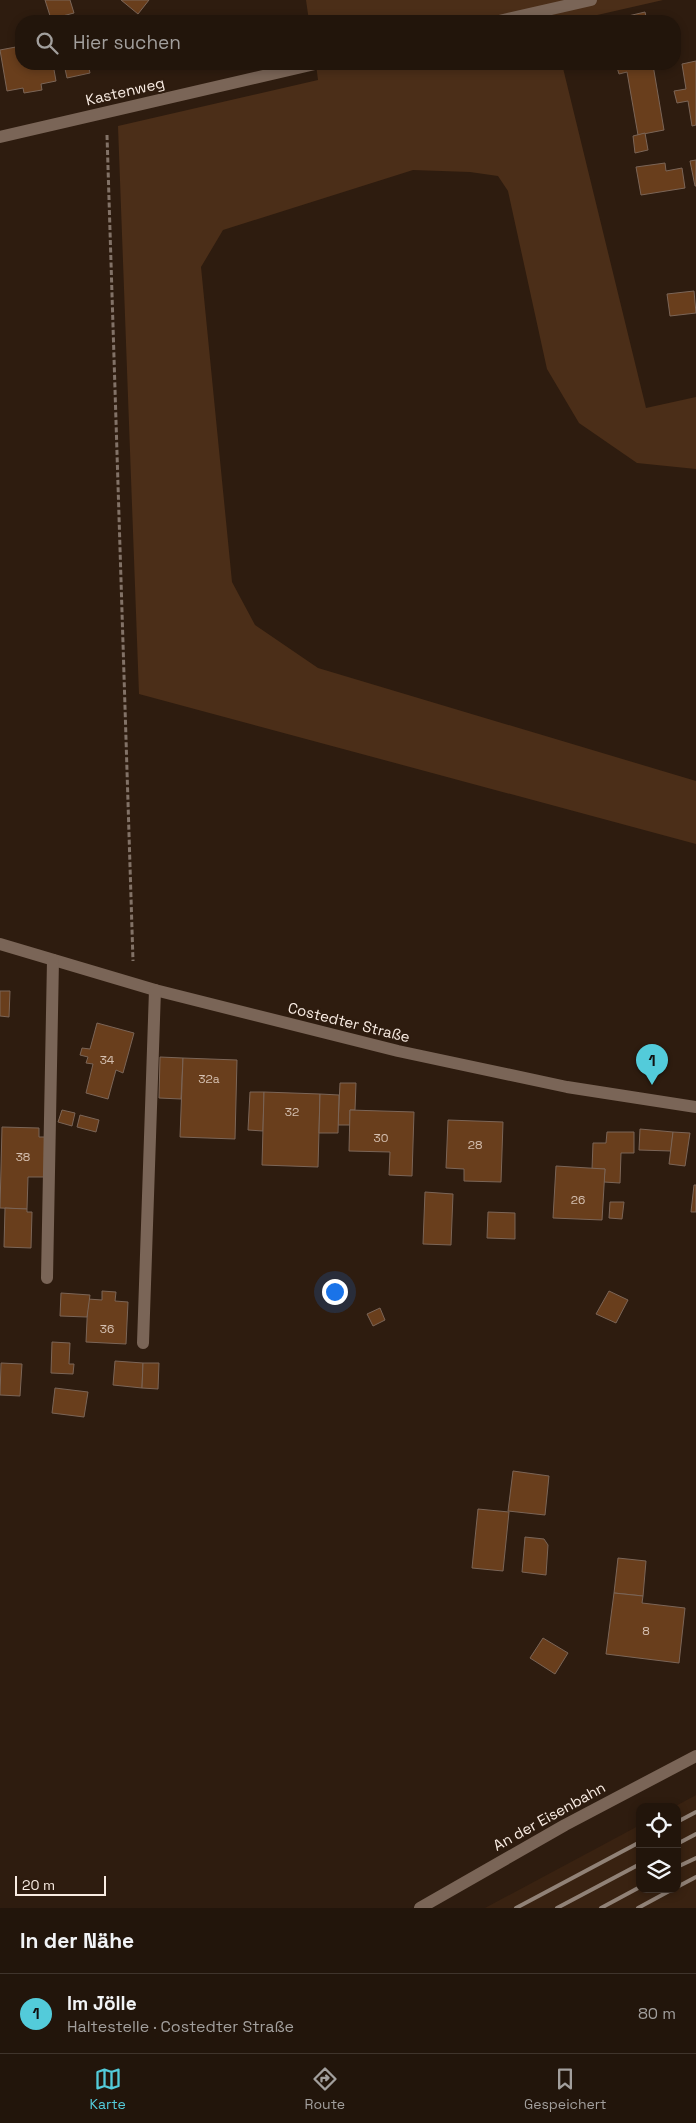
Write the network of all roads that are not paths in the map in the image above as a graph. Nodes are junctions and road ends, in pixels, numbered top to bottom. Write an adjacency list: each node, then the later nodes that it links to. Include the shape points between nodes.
1 (591, 0): 2 (street)
2 (525, 15)
3 (289, 70): 4 (street, Kastenweg)
4 (0, 137)
5 (0, 944): 6 (street, Costedter Straße)
6 (53, 960): 7 (street, Costedter Straße); 9 (street)
7 (156, 990): 8 (street, Costedter Straße, via 398,1051 567,1087); 10 (street)
8 (696, 1107)
9 (47, 1278)
10 (143, 1343)
11 (696, 1756): 12 (street, An der Eisenbahn)
12 (420, 1908)

